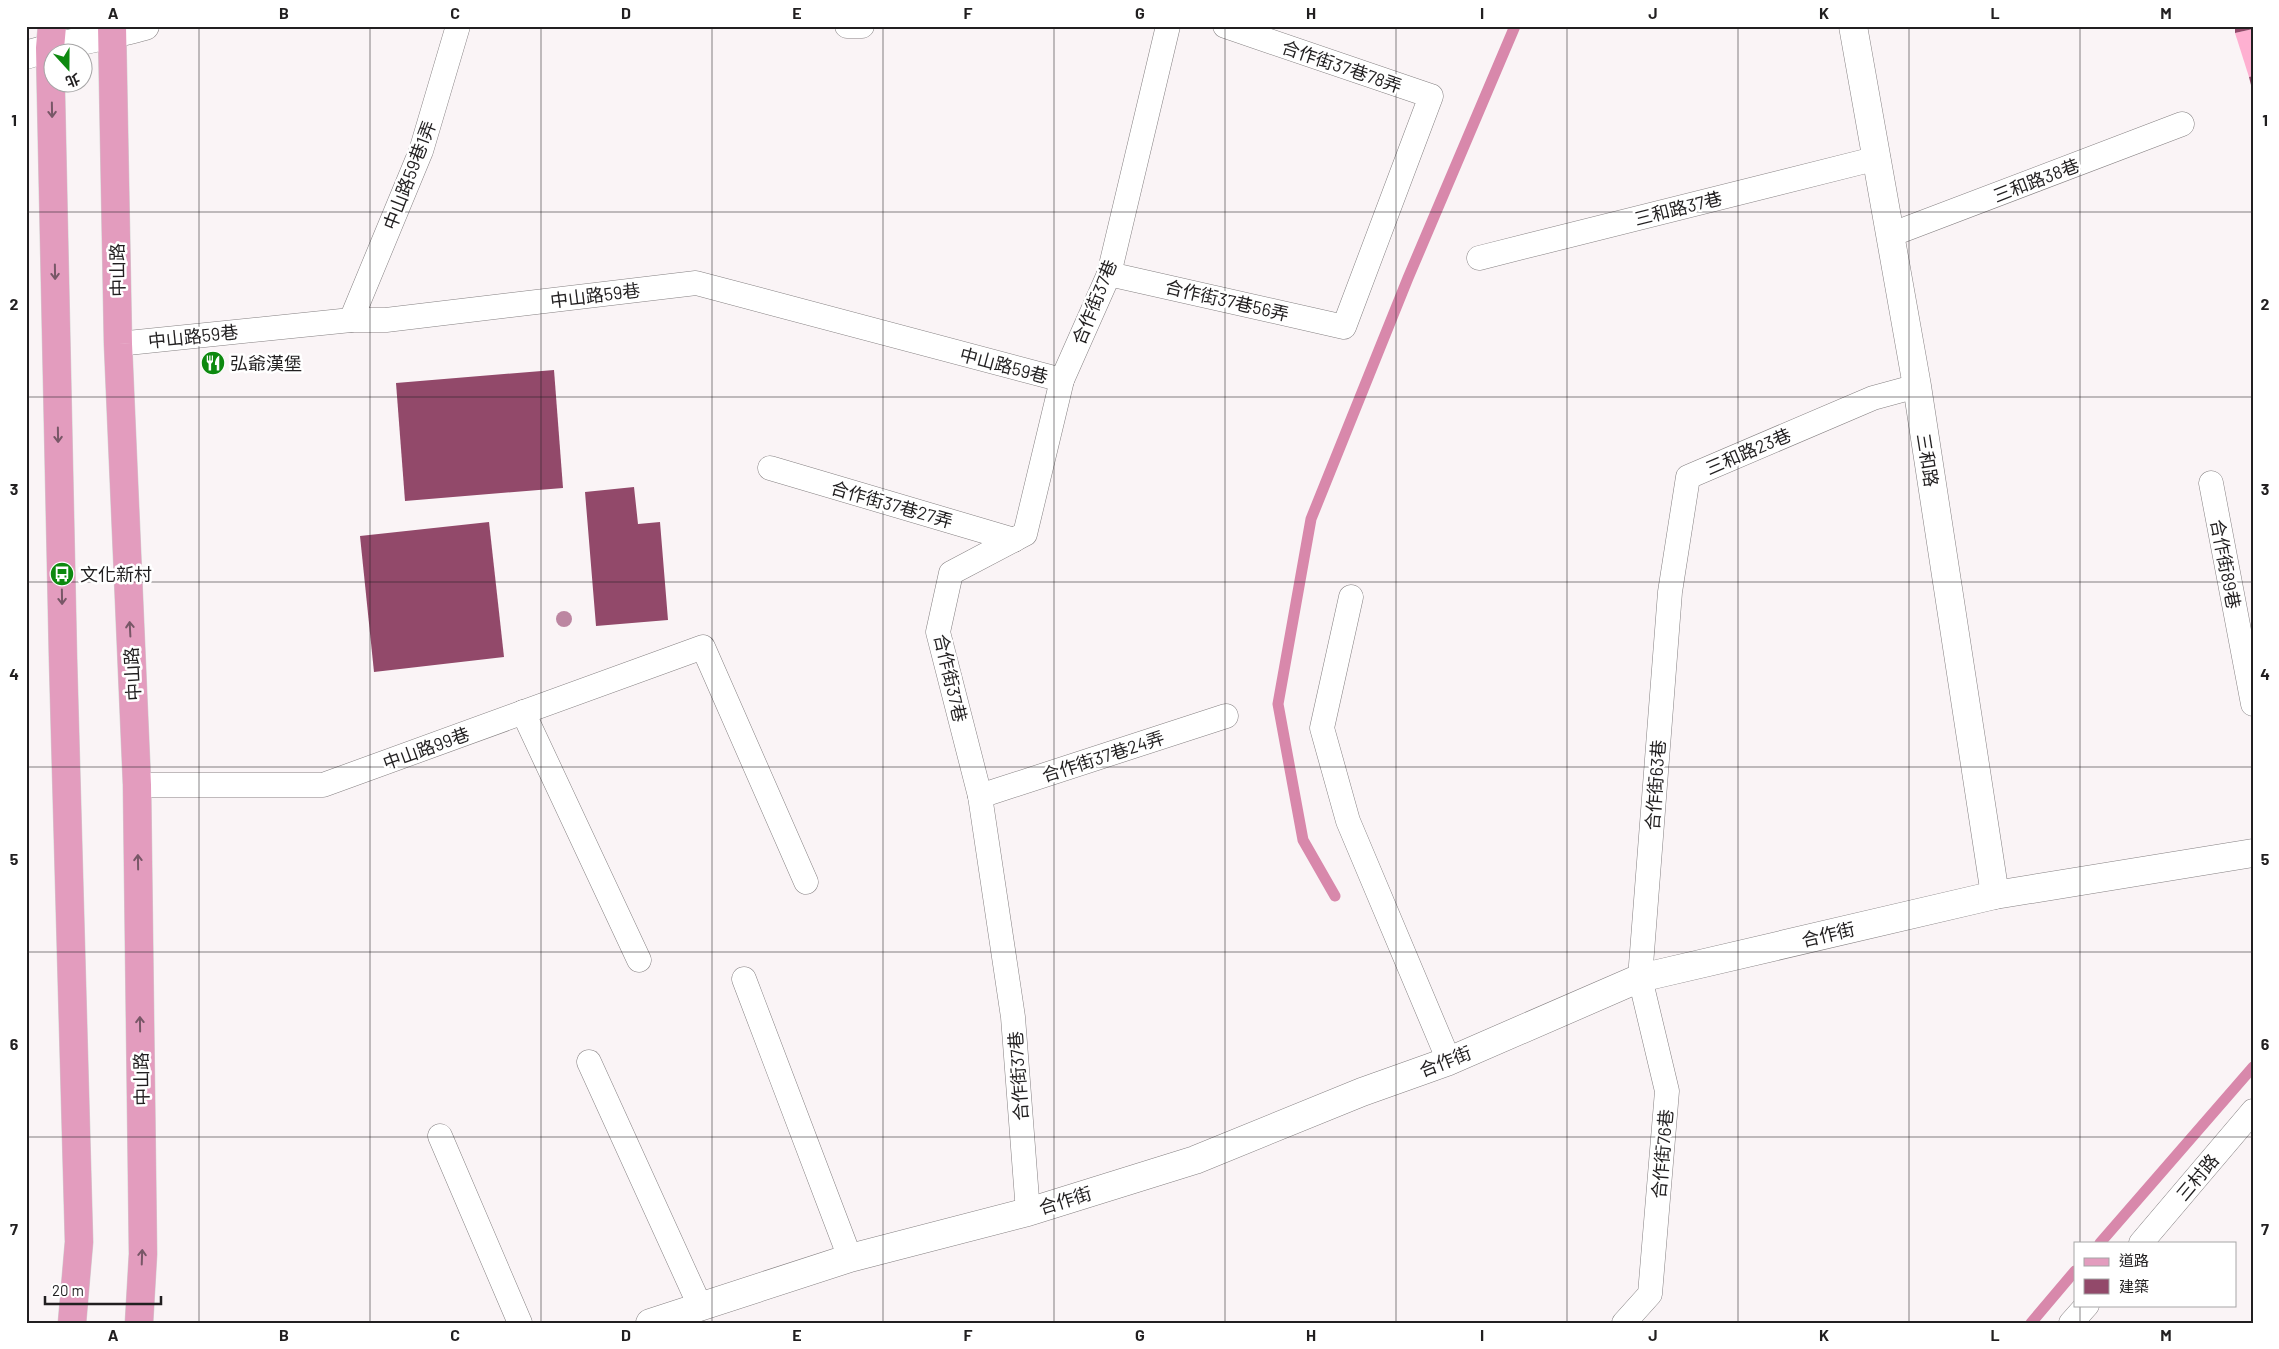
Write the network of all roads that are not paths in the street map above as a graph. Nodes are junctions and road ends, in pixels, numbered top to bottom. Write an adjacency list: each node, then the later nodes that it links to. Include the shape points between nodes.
1 (145, 26): 8 (street)
2 (458, 26): 15 (lane, 中山路59巷1弄, via 421,151)
3 (847, 26): 4 (lane)
4 (862, 26)
5 (1168, 26): 14 (lane, 合作街37巷)
6 (1225, 26): 16 (lane, 合作街37巷78弄, via 1431,96)
7 (1853, 26): 11 (street, 三和路)
8 (112, 31): 9 (street); 17 (main road, 中山路)
9 (39, 45): 45 (main road, one-way to 45, via 62,638 78,1242)
10 (2182, 124): 12 (lane, 三和路38巷)
11 (1878, 158): 12 (street, 三和路); 13 (lane, 三和路37巷)
12 (1890, 235): 19 (street, 三和路)
13 (1479, 258)
14 (1109, 274): 16 (lane, 合作街37巷56弄); 18 (lane, 合作街37巷)
15 (351, 320): 17 (lane, 中山路59巷); 18 (lane, 中山路59巷, via 386,320 696,283)
16 (1344, 327)
17 (118, 344): 28 (main road, 中山路, one-way to 17)
18 (1062, 380): 22 (lane, 合作街37巷, via 1025,534)
19 (1917, 386): 23 (lane, 三和路23巷, via 1873,398 1688,477); 32 (street, 三和路)
20 (770, 468): 22 (lane, 合作街37巷27弄)
21 (2211, 482): 25 (lane, 合作街89巷)
22 (1014, 540): 29 (lane, 合作街37巷, via 951,573 938,632)
23 (1670, 592): 34 (lane, 合作街63巷)
24 (1351, 596): 36 (lane, via 1322,728 1348,822)
25 (2253, 704)
26 (523, 712): 28 (lane, 中山路99巷, via 324,786); 31 (lane, 中山路99巷, via 703,647); 33 (lane)
27 (1226, 716): 29 (lane, 合作街37巷24弄)
28 (137, 785): 46 (main road, 中山路, one-way to 28, via 143,1254)
29 (980, 796): 40 (lane, 合作街37巷, via 1013,1017)
30 (2253, 853): 32 (street, 合作街)
31 (806, 882)
32 (1995, 895): 34 (street, 合作街)
33 (639, 960)
34 (1640, 978): 36 (street, 合作街); 49 (lane, 合作街76巷, via 1667,1091 1650,1294)
35 (744, 979): 42 (lane)
36 (1449, 1060): 40 (street, 合作街, via 1195,1160)
37 (589, 1062): 43 (lane)
38 (2253, 1111): 41 (lane, 三村路)
39 (440, 1136): 47 (lane)
40 (1028, 1212): 42 (street, 合作街)
41 (2142, 1242)
42 (850, 1258): 43 (street, 合作街)
43 (700, 1306): 48 (street, 合作街)
44 (2086, 1306): 50 (lane)
45 (72, 1323)
46 (139, 1323)
47 (520, 1323)
48 (650, 1323)
49 (1624, 1323)
50 (2071, 1323)

